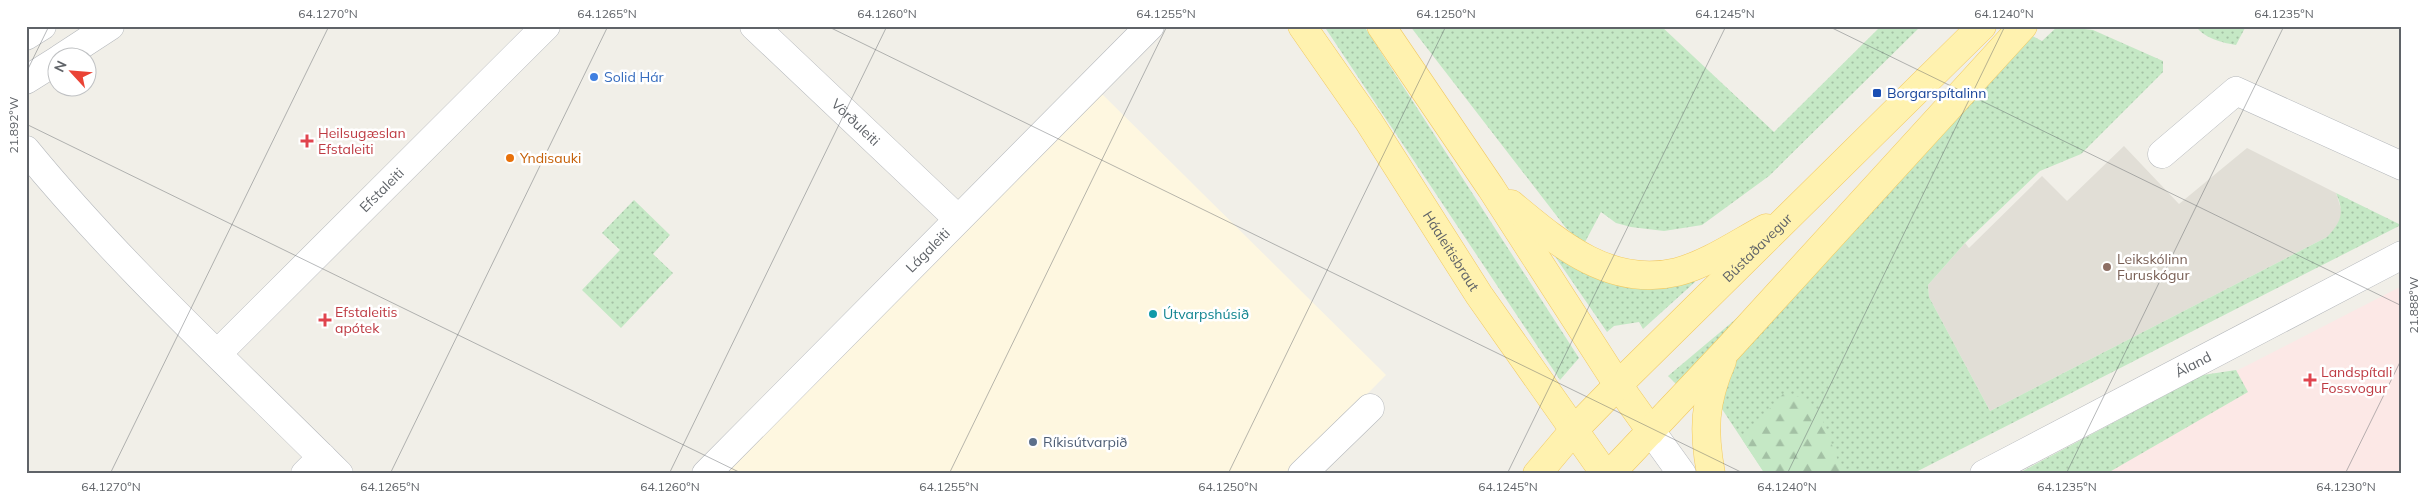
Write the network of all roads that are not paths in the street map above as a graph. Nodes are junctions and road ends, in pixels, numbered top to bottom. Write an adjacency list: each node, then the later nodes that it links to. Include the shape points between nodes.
1 (42, 26): 10 (street)
2 (110, 26): 11 (street)
3 (546, 26): 22 (street, Efstaleiti)
4 (754, 26): 19 (street, Vörðuleiti)
5 (1150, 26): 19 (street, Lágaleiti)
6 (1302, 26): 25 (main road, Háaleitisbraut, via 1480,295)
7 (1382, 26): 17 (main road)
8 (1982, 26): 18 (main road, Bústaðavegur)
9 (2023, 26): 21 (main road)
10 (26, 36)
11 (76, 48)
12 (48, 66): 13 (street)
13 (26, 80)
14 (26, 150): 22 (street, via 111,247)
15 (2162, 154): 16 (street, via 2236,91)
16 (2402, 166)
17 (1491, 188): 18 (main road, via 1552,238 1583,258 1636,276 1678,272); 23 (main road)
18 (1794, 213): 23 (main road, Bústaðavegur)
19 (958, 219): 28 (street, Lágaleiti)
20 (2402, 255): 35 (street, Áland)
21 (1728, 349): 26 (main road); 34 (main road, via 1714,379 1708,405 1705,436)
22 (218, 353): 27 (street)
23 (1618, 385): 25 (main road, Bústaðavegur); 26 (main road)
24 (1370, 408): 29 (street)
25 (1574, 430): 30 (main road, Bústaðavegur); 31 (main road, Háaleitisbraut)
26 (1650, 431): 32 (main road); 33 (street)
27 (322, 468)
28 (706, 474)
29 (1302, 474)
30 (1536, 474)
31 (1605, 474)
32 (1610, 474)
33 (1682, 474)
34 (1712, 474)
35 (1984, 474)

